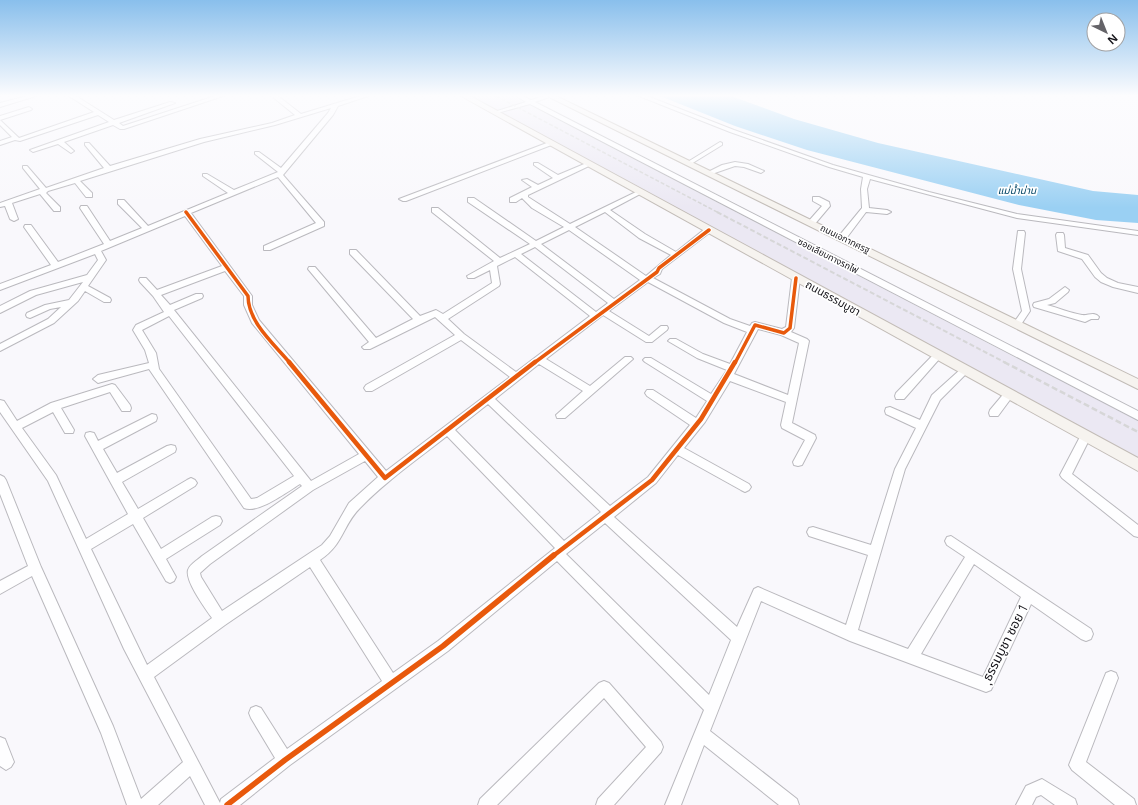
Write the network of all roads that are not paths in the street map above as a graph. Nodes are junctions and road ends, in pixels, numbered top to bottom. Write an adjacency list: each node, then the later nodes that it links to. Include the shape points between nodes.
1 (8, 134): 10 (street)
2 (37, 134): 10 (street, via 18,140)
3 (81, 134): 11 (street)
4 (230, 134): 12 (street); 24 (street, via 151,155)
5 (314, 134): 26 (street)
6 (534, 134): 14 (main road, ถนนธรรมบูชา)
7 (591, 134): 128 (street, ซอยเลียบทางรถไฟ)
8 (628, 134): 20 (main road, ถนนเอกาทศรฐ)
9 (737, 134): 29 (street)
10 (15, 138): 13 (street)
11 (59, 141): 17 (street); 18 (street)
12 (183, 141)
13 (0, 143)
14 (552, 143): 22 (main road, ถนนธรรมบูชา); 39 (street)
15 (87, 144): 24 (street)
16 (720, 144): 20 (street)
17 (33, 150)
18 (71, 151)
19 (257, 154): 26 (street)
20 (689, 163): 27 (main road, ถนนเอกาทศรฐ)
21 (536, 164): 30 (street)
22 (589, 164): 30 (street); 35 (main road, ถนนธรรมบูชา)
23 (25, 167): 34 (street)
24 (109, 170): 32 (street)
25 (761, 171): 27 (street, via 736,163)
26 (280, 173): 36 (street); 65 (street, via 321,224)
27 (710, 173): 54 (main road, ถนนเอกาทศรฐ)
28 (205, 175): 36 (street)
29 (867, 176): 50 (street, via 864,189); 60 (street, via 1018,216)
30 (558, 178): 33 (street)
31 (525, 180): 33 (street)
32 (77, 181): 34 (street); 38 (street)
33 (538, 188): 37 (street)
34 (44, 192): 44 (street); 47 (street)
35 (640, 192): 48 (street); 58 (main road, ถนนธรรมบูชา)
36 (233, 193): 51 (street)
37 (524, 194): 42 (street); 56 (street, via 535,206)
38 (89, 195)
39 (403, 199)
40 (816, 199): 54 (street, via 826,206)
41 (471, 200): 64 (street)
42 (513, 200)
43 (121, 202): 57 (street)
44 (8, 203): 45 (street); 53 (street)
45 (0, 205)
46 (84, 208): 63 (street)
47 (57, 209)
48 (605, 209): 56 (street); 69 (street, via 642,236)
49 (435, 210): 70 (street)
50 (865, 210): 52 (street); 62 (street)
51 (186, 212): 57 (street); 72 (street)
52 (887, 212)
53 (14, 219)
54 (811, 223): 62 (main road, ถนนเอกาทศรฐ)
55 (28, 227): 71 (street)
56 (569, 227): 64 (street); 78 (street)
57 (146, 228): 63 (street)
58 (709, 230): 69 (street); 76 (main road, ถนนธรรมบูชา)
59 (1021, 233): 89 (street, via 1018,269)
60 (1138, 233)
61 (1060, 235): 82 (street, via 1061,249 1085,257 1104,280)
62 (842, 238): 97 (main road, ถนนเอกาทศรฐ)
63 (108, 244): 66 (street)
64 (535, 244): 68 (street); 87 (street)
65 (267, 248)
66 (96, 250): 71 (street); 75 (street, via 102,260)
67 (353, 252): 96 (street)
68 (516, 254): 70 (street); 92 (street)
69 (676, 255): 78 (street)
70 (497, 264): 74 (street); 95 (street, via 496,284)
71 (56, 266): 79 (street)
72 (226, 267): 83 (street); 140 (street, via 248,296 248,305 255,321)
73 (312, 269): 96 (street, via 371,345)
74 (471, 276)
75 (90, 277): 80 (street); 90 (street, via 33,293)
76 (796, 278): 100 (street, via 792,321 790,328); 104 (main road, ถนนธรรมบูชา)
77 (143, 280): 83 (street)
78 (647, 280): 87 (street); 99 (street, via 727,321)
79 (0, 287)
80 (82, 288): 85 (street); 86 (street)
81 (1065, 290): 88 (street, via 1052,301)
82 (1138, 290)
83 (156, 294): 91 (street)
84 (199, 296): 91 (street)
85 (107, 300)
86 (72, 302): 93 (street, via 48,307); 103 (street, via 51,321)
87 (614, 303): 92 (street)
88 (1037, 305): 89 (street); 94 (street, via 1085,319)
89 (1026, 306): 97 (street, via 1026,312)
90 (0, 310)
91 (168, 311): 108 (street, via 137,330 150,350 154,359); 143 (street, via 211,361)
92 (599, 313): 98 (street, via 649,340); 105 (street)
93 (30, 315)
94 (1095, 317)
95 (442, 319): 96 (street, via 436,313); 101 (street)
96 (419, 320)
97 (1017, 324): 113 (main road, ถนนเอกาทศรฐ)
98 (664, 328)
99 (752, 330): 100 (street, via 755,325); 110 (street)
100 (784, 333): 121 (street, via 804,341)
101 (461, 336): 111 (street); 114 (street)
102 (673, 342): 110 (street)
103 (0, 348)
104 (938, 355): 109 (main road, ถนนธรรมบูชา); 118 (street)
105 (539, 359): 111 (street); 115 (street)
106 (628, 359): 115 (street)
107 (648, 360): 120 (street)
108 (153, 364): 112 (street); 143 (street, via 154,370 248,505 260,502)
109 (965, 370): 117 (main road, ถนนธรรมบูชา); 132 (street, via 936,398)
110 (730, 372): 120 (street); 121 (street)
111 (517, 376): 119 (street)
112 (98, 379)
113 (1138, 384)
114 (369, 388)
115 (589, 390): 127 (street)
116 (650, 393): 130 (street)
117 (1009, 394): 126 (street); 136 (main road, ถนนธรรมบูชา)
118 (900, 396)
119 (489, 399): 134 (street); 150 (street)
120 (713, 400): 130 (street)
121 (791, 400): 141 (street, via 786,426 811,438)
122 (0, 404): 131 (street)
123 (55, 406): 124 (street, via 112,388); 131 (street); 133 (street)
124 (126, 408)
125 (890, 411): 132 (street)
126 (994, 413)
127 (561, 415)
128 (1138, 416)
129 (152, 418): 137 (street)
130 (697, 424): 139 (street)
131 (16, 426): 156 (street, via 52,478)
132 (922, 426): 158 (street, via 900,469)
133 (69, 430)
134 (448, 430): 144 (street); 157 (street)
135 (90, 436): 137 (street)
136 (1086, 436): 142 (main road, ถนนธรรมบูชา); 154 (street, via 1066,476)
137 (96, 447): 146 (street)
138 (171, 449): 146 (street)
139 (677, 449): 149 (street); 150 (street, via 652,480)
140 (366, 454): 144 (street); 148 (street)
141 (798, 462)
142 (1138, 465)
143 (302, 478): 148 (street)
144 (385, 478): 161 (street, via 354,506 334,541)
145 (0, 480): 162 (street)
146 (115, 480): 151 (street)
147 (191, 483): 151 (street)
148 (309, 487): 166 (street, via 194,571 195,579)
149 (745, 487)
150 (608, 515): 157 (street); 169 (street)
151 (136, 516): 156 (street); 160 (street)
152 (216, 521): 160 (street)
153 (814, 532): 158 (street)
154 (1138, 532)
155 (951, 541): 159 (street, ุธรรมบูชา ซอย 1)
156 (84, 547): 171 (street)
157 (560, 551): 173 (street); 174 (street)
158 (875, 552): 167 (street)
159 (972, 556): 165 (street, ุธรรมบูชา ซอย 1); 170 (street)
160 (158, 557): 163 (street)
161 (312, 559): 166 (street); 173 (street)
162 (35, 568): 164 (street); 181 (street, via 108,731)
163 (170, 578)
164 (0, 588)
165 (1029, 595): 168 (street, ุธรรมบูชา ซอย 1); 170 (street, ุธรรมบูชา ซอย 1, via 986,685)
166 (220, 620): 171 (street)
167 (850, 634): 169 (street, ุธรรมบูชา ซอย 1, via 758,593); 170 (street, ุธรรมบูชา ซอย 1)
168 (1086, 634)
169 (738, 638): 174 (street)
170 (911, 657)
171 (145, 675): 180 (street)
172 (1111, 678): 191 (street, via 1077,765)
173 (392, 684): 178 (street)
174 (712, 708): 176 (street)
175 (256, 713): 178 (street)
176 (701, 733): 187 (street); 188 (street)
177 (0, 744): 179 (street)
178 (285, 760): 184 (street)
179 (6, 762)
180 (192, 764): 182 (street); 183 (street)
181 (135, 805)
182 (146, 805)
183 (213, 805)
184 (227, 805)
185 (486, 805): 186 (street, via 604,688 656,747)
186 (604, 805)
187 (673, 805)
188 (791, 805)
189 (1024, 805): 190 (street, via 1031,791 1042,787)
190 (1069, 805)
191 (1128, 805)

